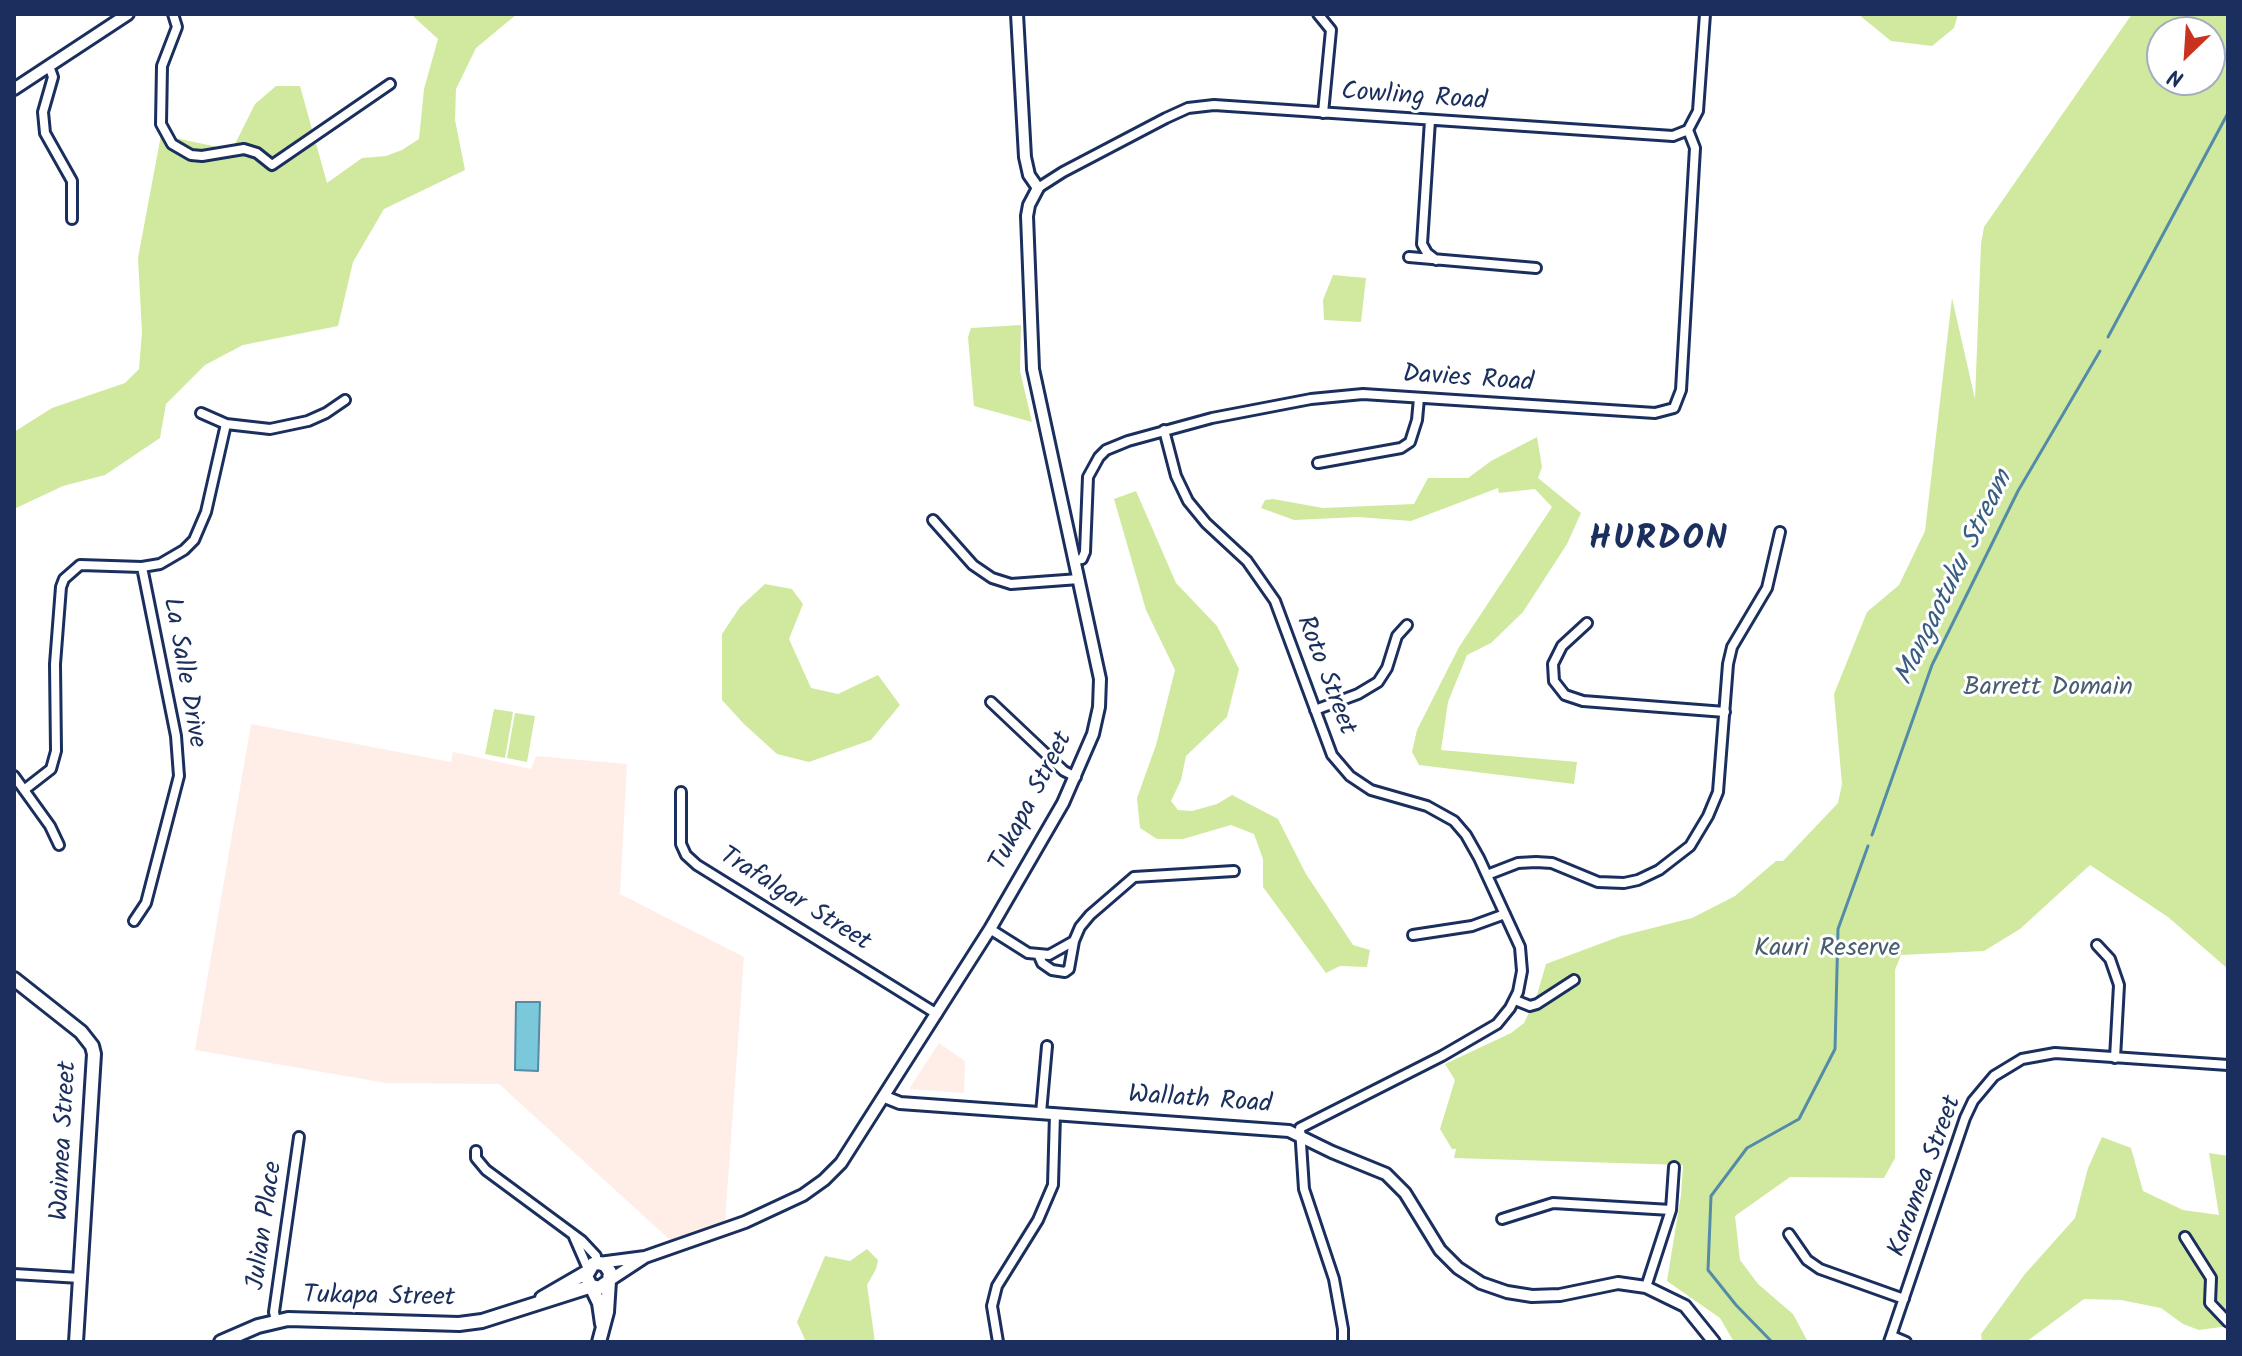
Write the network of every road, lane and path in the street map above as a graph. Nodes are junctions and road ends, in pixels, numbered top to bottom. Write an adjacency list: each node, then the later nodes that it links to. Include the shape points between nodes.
1 (128, 14): 6 (street)
2 (173, 14): 7 (street, via 176,34 162,66 160,114 164,134 191,155 244,149 272,165)
3 (1017, 14): 12 (street, via 1025,157)
4 (1318, 14): 9 (street, via 1331,30)
5 (1705, 14): 11 (street, via 1700,101)
6 (49, 66): 8 (street); 13 (street, via 53,77 43,112 45,133 72,181)
7 (390, 84)
8 (14, 89)
9 (1323, 113): 10 (street, Cowling Road); 12 (street, Cowling Road, via 1188,108)
10 (1430, 120): 11 (street, Cowling Road, via 1663,136); 15 (street, via 1422,244)
11 (1688, 130): 17 (street, Davies Road, via 1695,148 1681,390 1674,408 1655,413)
12 (1038, 188): 25 (street, Tukapa Street, via 1027,216 1033,369)
13 (72, 219)
14 (1409, 257): 15 (street)
15 (1436, 260): 16 (street)
16 (1536, 268)
17 (1419, 398): 21 (street, Davies Road, via 1338,395); 22 (street, via 1410,442 1401,448)
18 (345, 400): 20 (street, via 290,427)
19 (201, 413): 20 (street)
20 (226, 424): 26 (street, via 206,512 194,540 174,557)
21 (1164, 430): 25 (street, Davies Road, via 1106,450 1092,467 1086,545 1082,559); 31 (street, Roto Street, via 1188,501 1247,561 1275,601)
22 (1318, 463)
23 (933, 520): 27 (street, via 973,565 992,578 1011,584)
24 (1780, 532): 32 (street, via 1767,588 1732,647)
25 (1075, 560): 27 (street, Tukapa Street)
26 (142, 567): 35 (street, via 80,565 64,579 55,664 56,751 51,769); 41 (street, La Salle Drive, via 176,736 179,776 146,903)
27 (1079, 579): 34 (street, Tukapa Street, via 1100,693 1093,734)
28 (1587, 623): 32 (street, via 1562,646 1553,664 1554,681 1565,695 1583,701)
29 (1407, 625): 31 (street, via 1378,682)
30 (991, 702): 34 (street)
31 (1315, 710): 39 (street, Roto Street, via 1332,755 1350,776 1371,790 1427,806 1454,821)
32 (1725, 712): 39 (street, via 1713,805 1697,836 1670,864 1624,883 1598,882 1536,862)
33 (14, 776): 35 (street)
34 (1076, 777): 42 (street, Tukapa Street)
35 (24, 790): 37 (street)
36 (681, 792): 50 (street, Trafalgar Street, via 681,844 697,865)
37 (59, 845)
38 (1234, 871): 44 (street, via 1134,877 1090,915)
39 (1487, 875): 40 (street, Roto Street)
40 (1505, 914): 43 (street, via 1472,926); 49 (street, Roto Street, via 1522,960)
41 (134, 921)
42 (990, 929): 46 (street); 50 (street, Tukapa Street)
43 (1413, 935)
44 (1074, 941): 46 (street); 46 (street, via 1065,972 1052,970)
45 (2097, 945): 52 (street, via 2110,959 2119,985)
46 (1039, 956)
47 (14, 979): 68 (main road, Waimea Street, via 81,1032 94,1054)
48 (1574, 980): 49 (street, via 1537,1004)
49 (1515, 1000): 58 (street, via 1488,1031 1300,1128)
50 (937, 1014): 54 (street, Tukapa Street)
51 (1047, 1046): 55 (street)
52 (2115, 1058): 53 (street, Karamea Street); 72 (street, Karamea Street, via 2036,1055 2008,1066 1983,1086 1965,1118)
53 (2228, 1065)
54 (885, 1097): 55 (street, Wallath Road, via 900,1103); 65 (street, Tukapa Street, via 841,1163 803,1195)
55 (1041, 1113): 56 (street, Wallath Road)
56 (1055, 1114): 58 (street, Wallath Road, via 1278,1129); 81 (street, via 1053,1185 997,1286 992,1306)
57 (299, 1137): 74 (street, Julian Place)
58 (1301, 1137): 71 (street, via 1386,1174 1405,1193 1440,1250 1493,1288 1546,1296 1618,1283); 82 (street, Wallath Road, via 1304,1189 1334,1279)
59 (476, 1151): 66 (street, via 486,1170 574,1236)
60 (1674, 1167): 61 (street)
61 (1671, 1210): 62 (street, via 1553,1203); 71 (street)
62 (1502, 1219)
63 (1789, 1234): 72 (street, via 1820,1269)
64 (2185, 1237): 75 (street, via 2211,1278 2210,1303)
65 (645, 1257): 66 (street, Tukapa Street); 69 (street, Tukapa Street)
66 (592, 1267): 69 (main road, via 608,1268); 70 (main road, via 587,1280); 73 (main road, Tukapa Street)
67 (14, 1274): 68 (street)
68 (80, 1278): 78 (main road, Waimea Street)
69 (609, 1280): 70 (main road, via 599,1288); 76 (main road)
70 (592, 1286): 73 (main road, Tukapa Street); 76 (main road)
71 (1646, 1287): 83 (street, via 1685,1306)
72 (1904, 1299): 77 (street, Karamea Street)
73 (537, 1303): 74 (main road, Tukapa Street, via 459,1324)
74 (276, 1321): 79 (main road, Tukapa Street)
75 (2228, 1322)
76 (602, 1324): 80 (main road)
77 (1891, 1339): 84 (street)
78 (76, 1342)
79 (221, 1342)
80 (599, 1342)
81 (998, 1342)
82 (1343, 1342)
83 (1714, 1342)
84 (1906, 1342)

